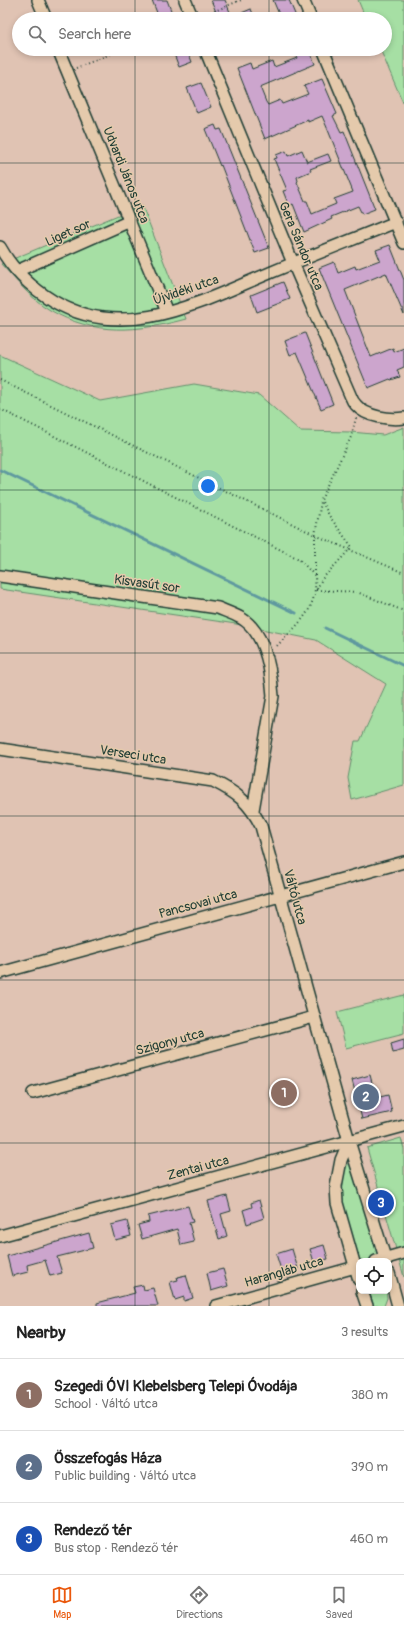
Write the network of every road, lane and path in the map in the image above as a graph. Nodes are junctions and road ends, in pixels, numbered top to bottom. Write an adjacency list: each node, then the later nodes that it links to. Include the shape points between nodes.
1 (38, 0): 5 (street)
2 (185, 0): 6 (street)
3 (241, 0): 7 (path)
4 (303, 0): 8 (street)
5 (43, 12)
6 (194, 12)
7 (212, 12)
8 (308, 12)
9 (61, 56): 13 (street, Udvardi János utca)
10 (106, 56): 13 (path)
11 (208, 56): 18 (street, Gera Sándor utca)
12 (327, 56): 15 (street)
13 (68, 72): 14 (street, Udvardi János utca)
14 (130, 221): 19 (street, Liget sor); 20 (street, Udvardi János utca)
15 (396, 222): 16 (street); 18 (street, Újvidéki utca)
16 (404, 243)
17 (0, 247): 19 (street, Újvidéki utca)
18 (293, 263): 20 (street, Újvidéki utca, via 190,306); 22 (street, Gera Sándor utca)
19 (17, 271): 20 (street, Újvidéki utca, via 47,297 84,314 126,320)
20 (167, 312)
21 (0, 380): 26 (path)
22 (356, 406): 24 (street, via 383,418); 25 (path, via 356,423 351,437)
23 (0, 409): 30 (path, via 298,559)
24 (404, 418)
25 (321, 500): 26 (path); 27 (path, via 352,547)
26 (315, 535): 27 (path); 30 (path)
27 (348, 550): 28 (path); 31 (path, via 322,579)
28 (404, 573)
29 (0, 576): 33 (street, Kisvasút sor, via 218,608 241,618 252,627)
30 (315, 576): 31 (path)
31 (316, 590): 32 (path, via 357,592); 33 (path, via 314,602 302,621)
32 (404, 611)
33 (266, 658): 35 (street, via 273,696)
34 (0, 749): 35 (street, Verseci utca, via 213,781 236,794)
35 (253, 810): 37 (street, Váltó utca, via 261,826)
36 (404, 862): 37 (street, Pancsovai utca)
37 (280, 896): 38 (street, Pancsovai utca); 39 (street, Váltó utca)
38 (0, 972)
39 (314, 1017): 40 (street, Szigony utca); 42 (street, Váltó utca)
40 (33, 1093)
41 (404, 1126): 42 (street, Zentai utca)
42 (349, 1142): 43 (street, Zentai utca); 45 (street, Váltó utca); 47 (street, via 340,1160 336,1186 337,1203)
43 (0, 1236)
44 (404, 1253): 46 (street)
45 (381, 1258)
46 (388, 1258)
47 (356, 1263)
48 (356, 1266): 51 (street, Harangláb utca)
49 (392, 1284): 53 (street)
50 (363, 1294): 52 (street)
51 (216, 1306)
52 (367, 1306)
53 (398, 1306)

